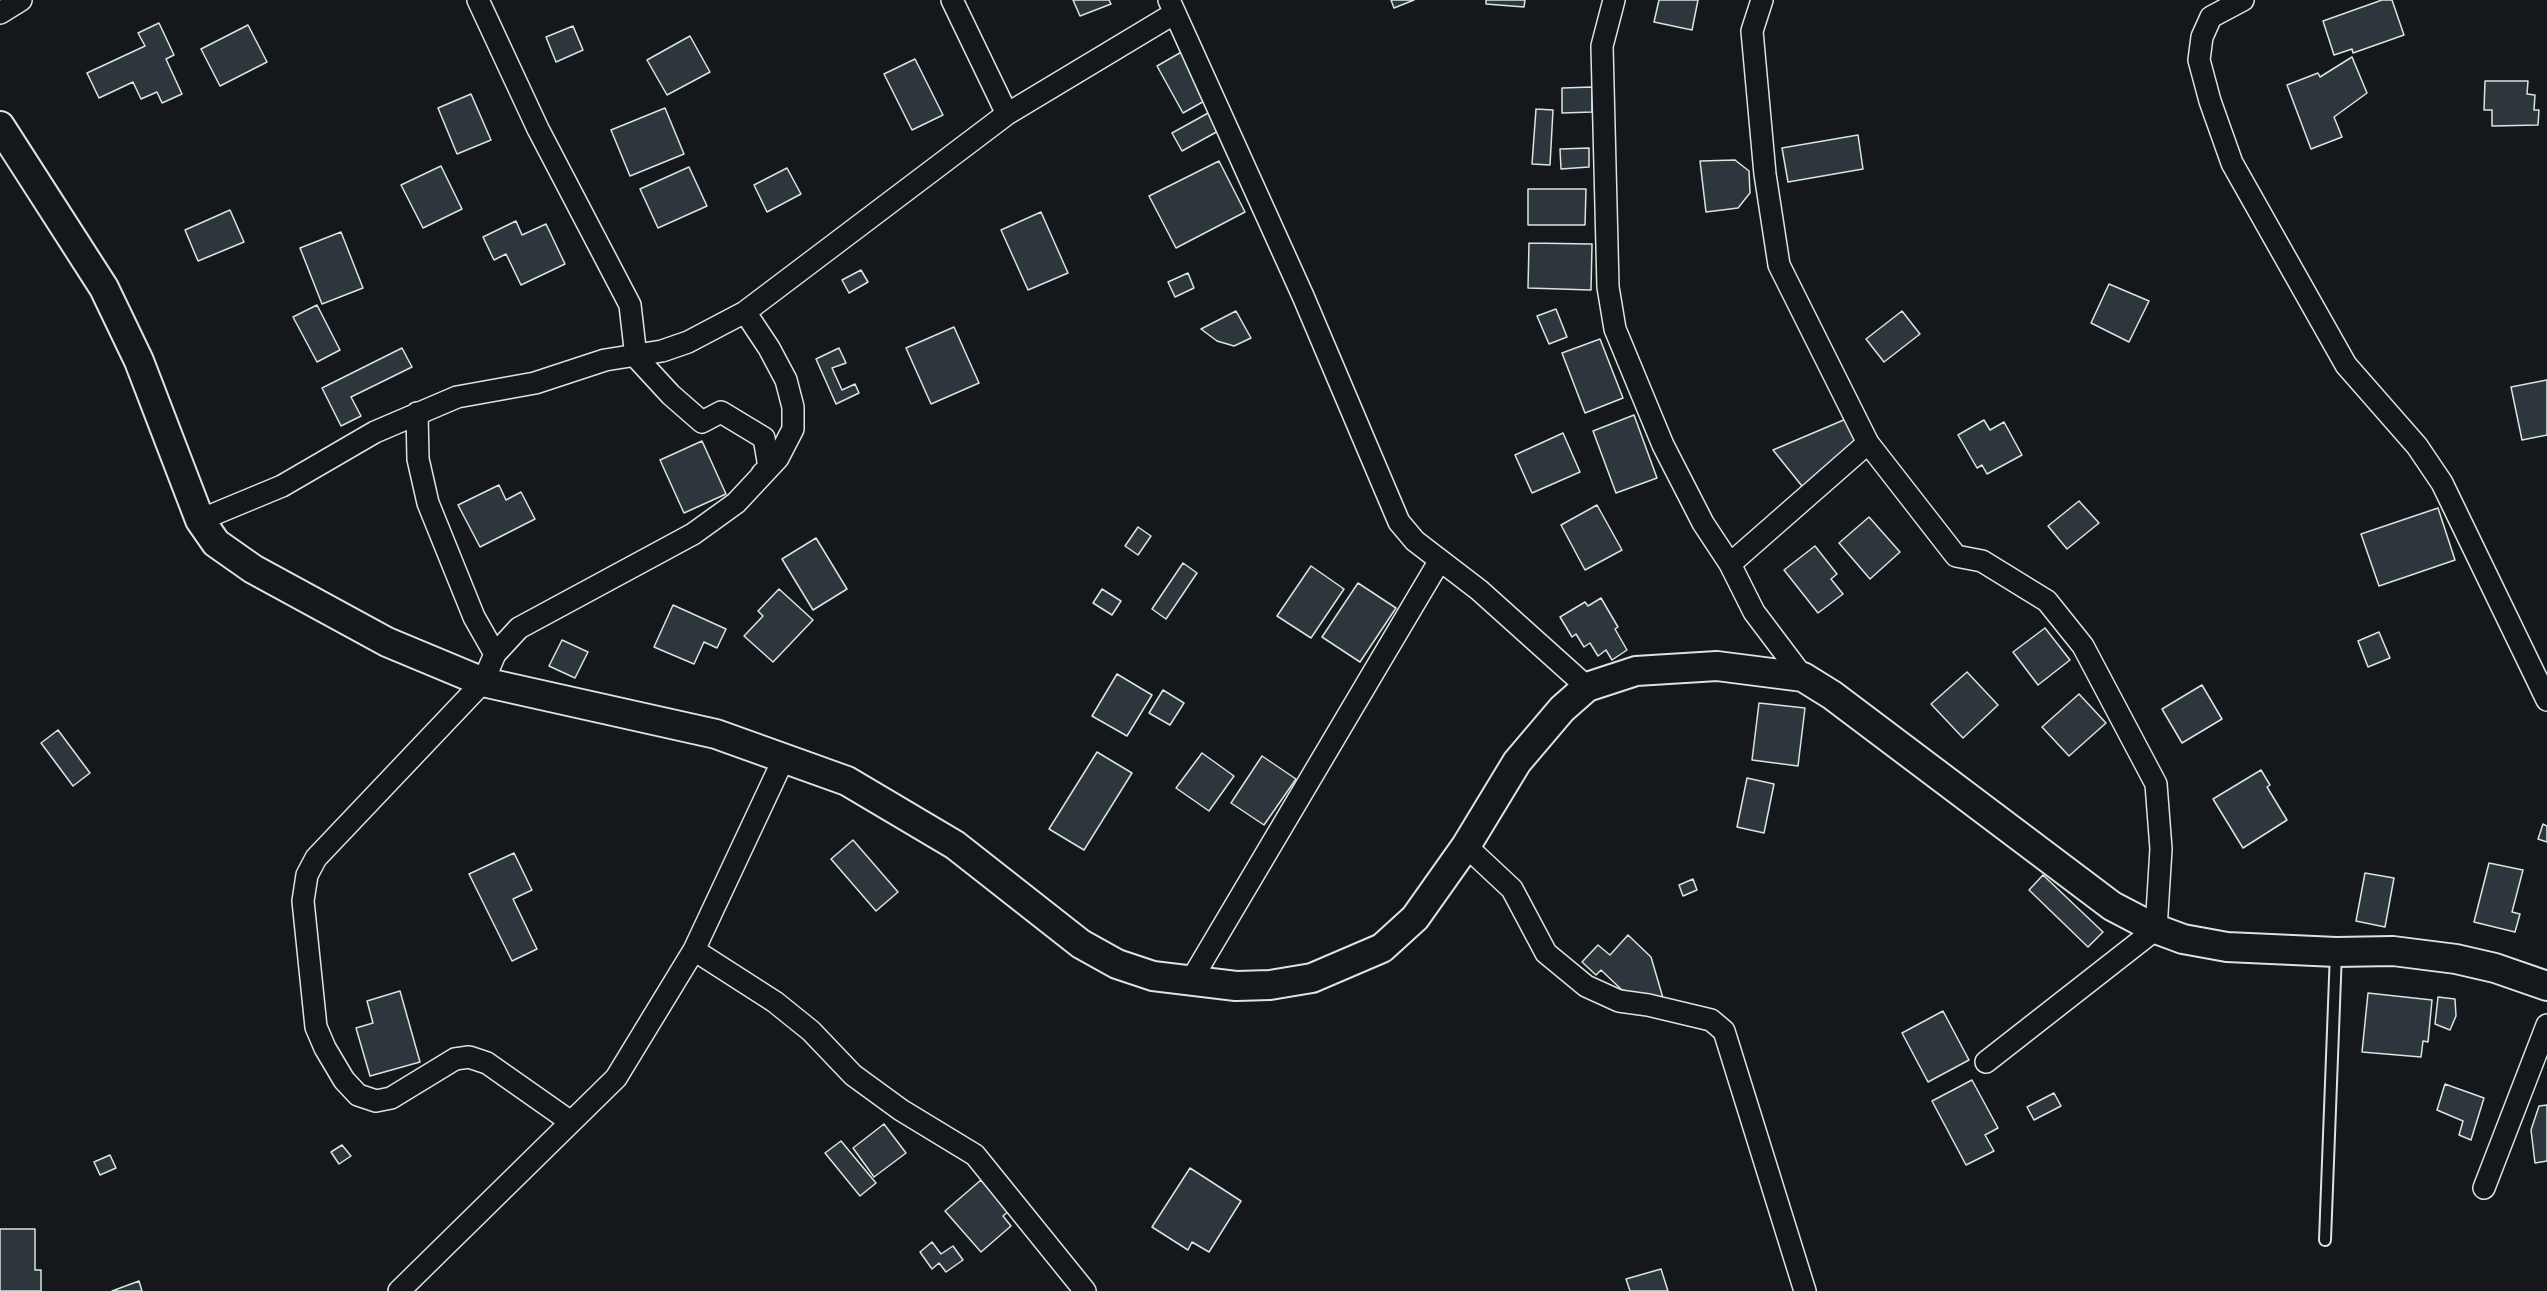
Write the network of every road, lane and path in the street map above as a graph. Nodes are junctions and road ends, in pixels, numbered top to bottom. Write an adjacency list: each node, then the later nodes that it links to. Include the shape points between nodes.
1 (21, 0): 8 (street)
2 (478, 0): 12 (street, via 538,129 626,296 634,321)
3 (952, 0): 9 (street)
4 (1614, 0): 18 (street, via 1602,46 1608,286 1615,329 1663,445 1703,523)
5 (1762, 0): 14 (street, via 1752,31 1765,174 1779,266)
6 (2243, 0): 23 (street, via 2211,17 2202,37 2199,60 2232,163 2346,365 2417,446 2442,483)
7 (1172, 7): 9 (street); 17 (street, via 1303,296 1384,493 1399,522 1415,541)
8 (0, 13)
9 (1007, 114): 11 (street)
10 (0, 126): 16 (street, via 104,288 139,361)
11 (745, 312): 12 (street, via 688,342); 15 (street, via 786,380 794,407 793,429 778,458)
12 (636, 357): 13 (street, via 605,360 535,382 457,397); 15 (street, via 702,422 721,412 764,438 769,467)
13 (417, 413): 16 (street, via 375,432 282,486); 19 (street, via 418,459 428,503 474,617)
14 (1868, 443): 18 (street); 26 (street, via 1956,556 1982,561 2048,602 2083,646 2156,784 2162,849)
15 (736, 503): 19 (street, via 693,534 519,628)
16 (200, 520): 21 (street, via 216,543 253,569 387,642)
17 (1440, 560): 22 (street); 29 (street)
18 (1731, 564): 20 (street, via 1754,612)
19 (495, 654): 21 (street)
20 (1803, 677): 22 (street, via 1717,666 1674,667 1636,671); 26 (street, via 2112,906)
21 (483, 682): 24 (street, via 716,734); 33 (street, via 316,858 307,875 303,901 316,1027 344,1080 358,1095 376,1101 391,1098 455,1059 469,1058 487,1063)
22 (1587, 687): 25 (street, via 1562,709 1517,762)
23 (2547, 700)
24 (784, 758): 27 (street); 29 (street, via 846,781 945,839 1081,944 1117,964 1144,974)
25 (1466, 846): 29 (street, via 1415,918 1374,952 1312,978 1270,985 1236,987); 38 (street, via 1512,889 1546,953 1586,986 1619,1001 1711,1020 1724,1031)
26 (2156, 929): 28 (street, via 2182,939 2227,947); 32 (street)
27 (694, 950): 33 (street, via 616,1078); 37 (street, via 812,1031 853,1075 975,1155)
28 (2336, 952): 30 (street, via 2392,951 2456,959); 35 (lane)
29 (1190, 982)
30 (2547, 986)
31 (2547, 1025): 34 (street)
32 (1986, 1062)
33 (571, 1122): 36 (street)
34 (2484, 1188)
35 (2325, 1240)
36 (399, 1291)
37 (1085, 1291)
38 (1805, 1291)

